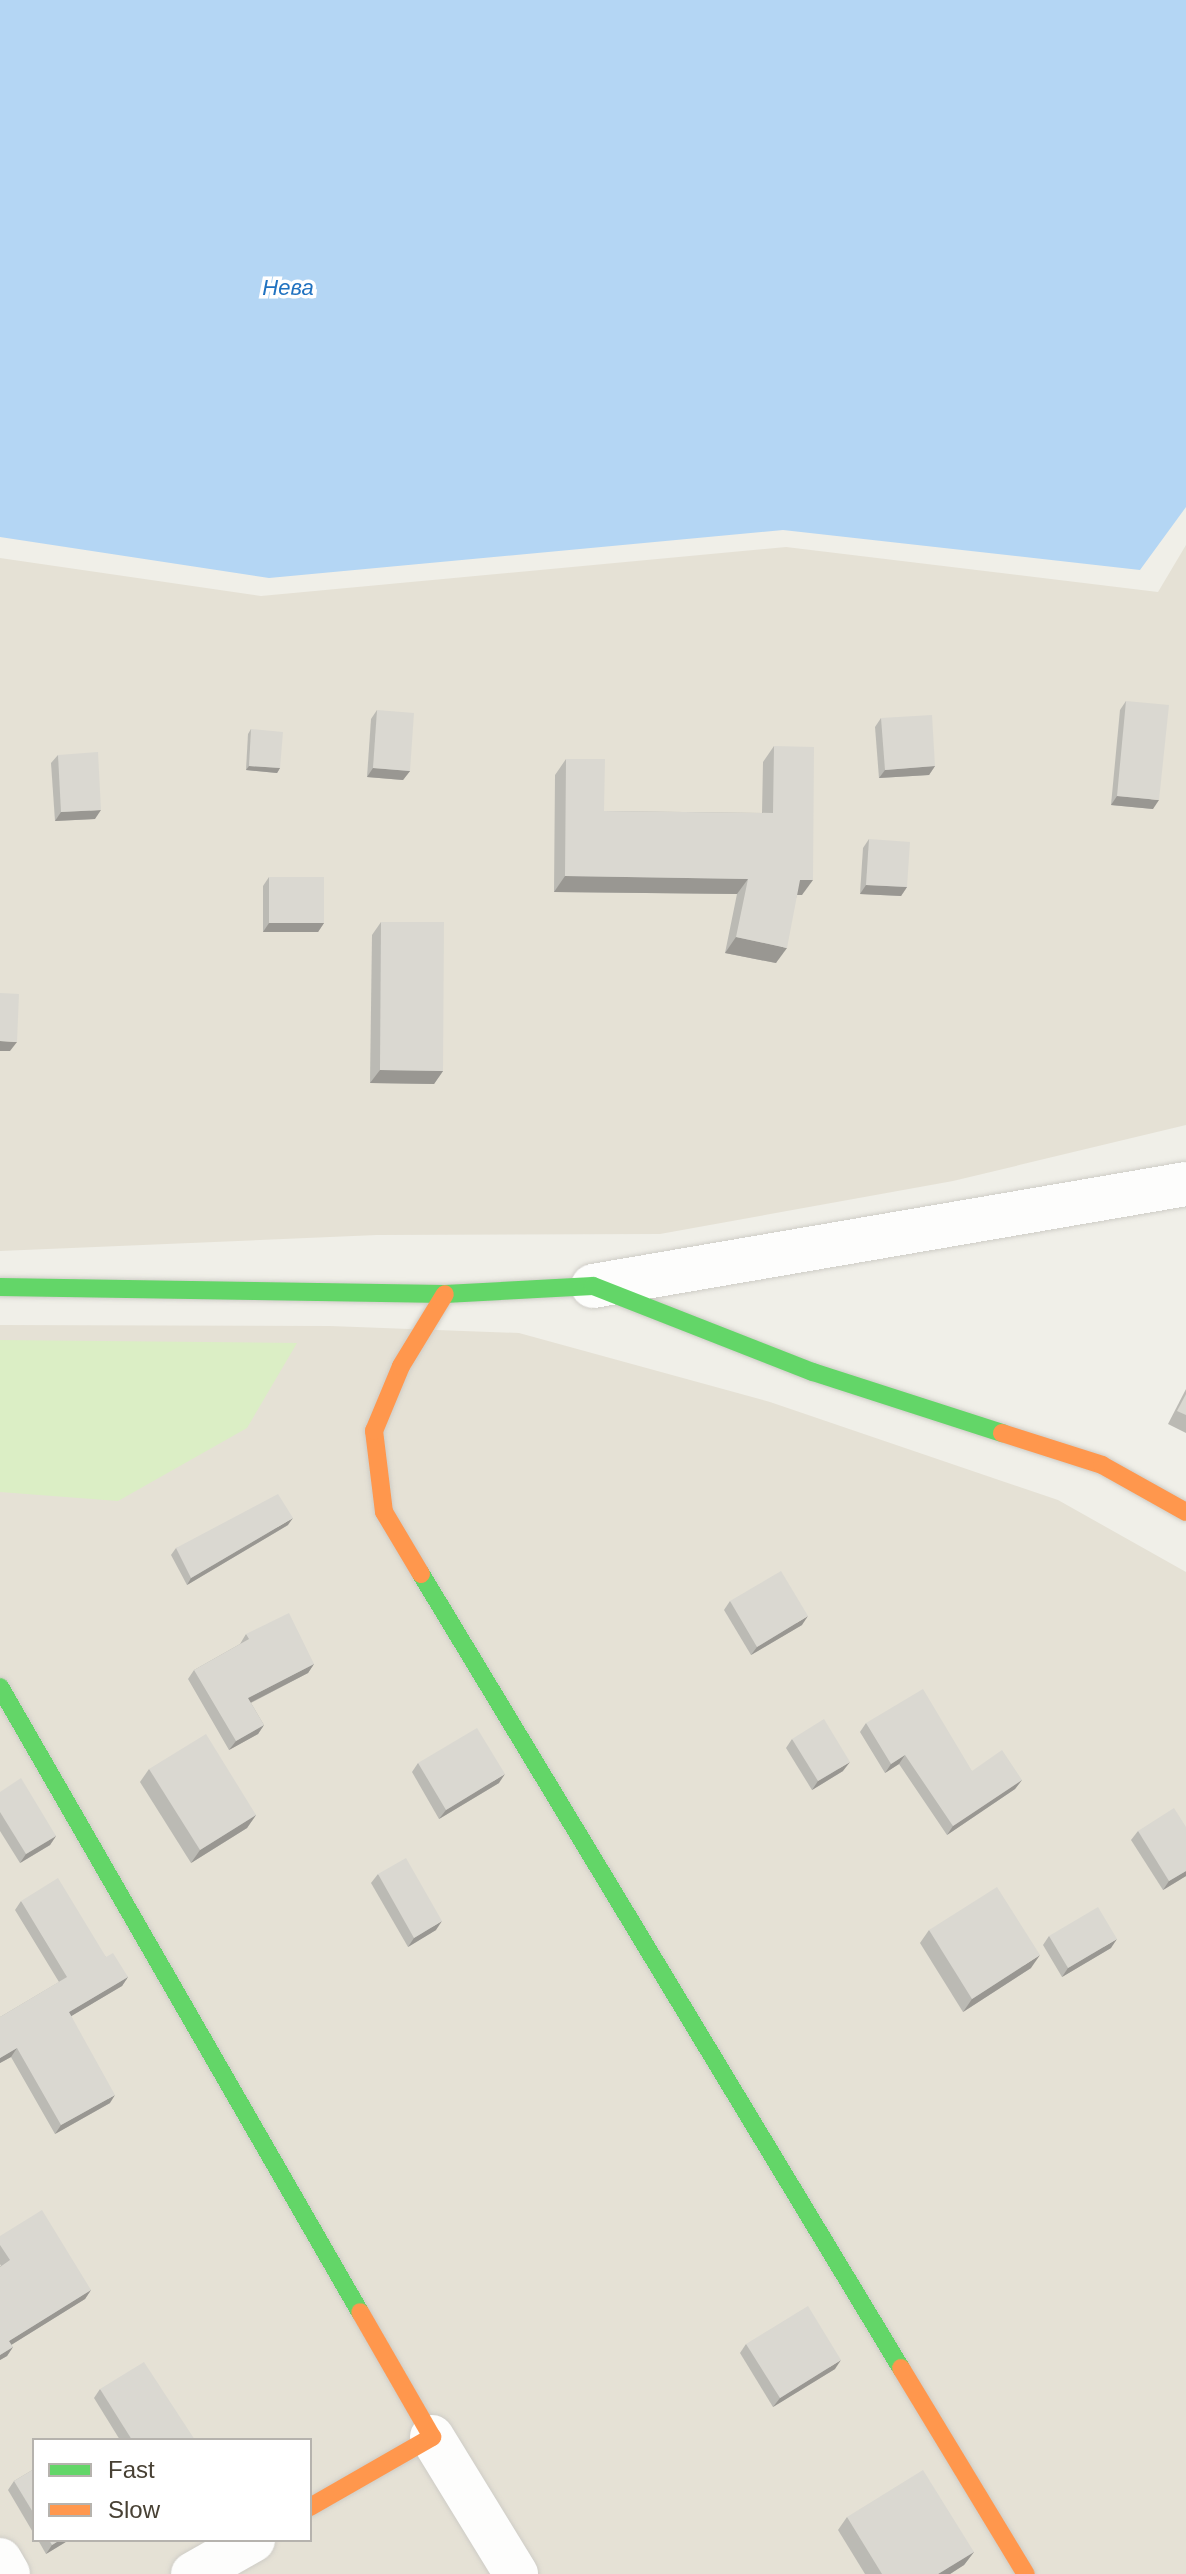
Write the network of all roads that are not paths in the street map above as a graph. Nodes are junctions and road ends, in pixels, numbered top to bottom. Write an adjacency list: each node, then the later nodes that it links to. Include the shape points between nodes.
1 (1186, 1184): 2 (street)
2 (593, 1286): 4 (street); 5 (street, via 813,1372 1102,1465)
3 (0, 1287): 4 (street)
4 (445, 1294): 14 (street, via 401,1366 374,1431 384,1512)
5 (1186, 1512)
6 (0, 1687): 7 (street)
7 (432, 2437): 8 (street); 13 (street)
8 (312, 2506)
9 (249, 2542): 12 (street)
10 (0, 2560): 11 (street)
11 (8, 2574)
12 (193, 2574)
13 (516, 2574)
14 (1026, 2574)

